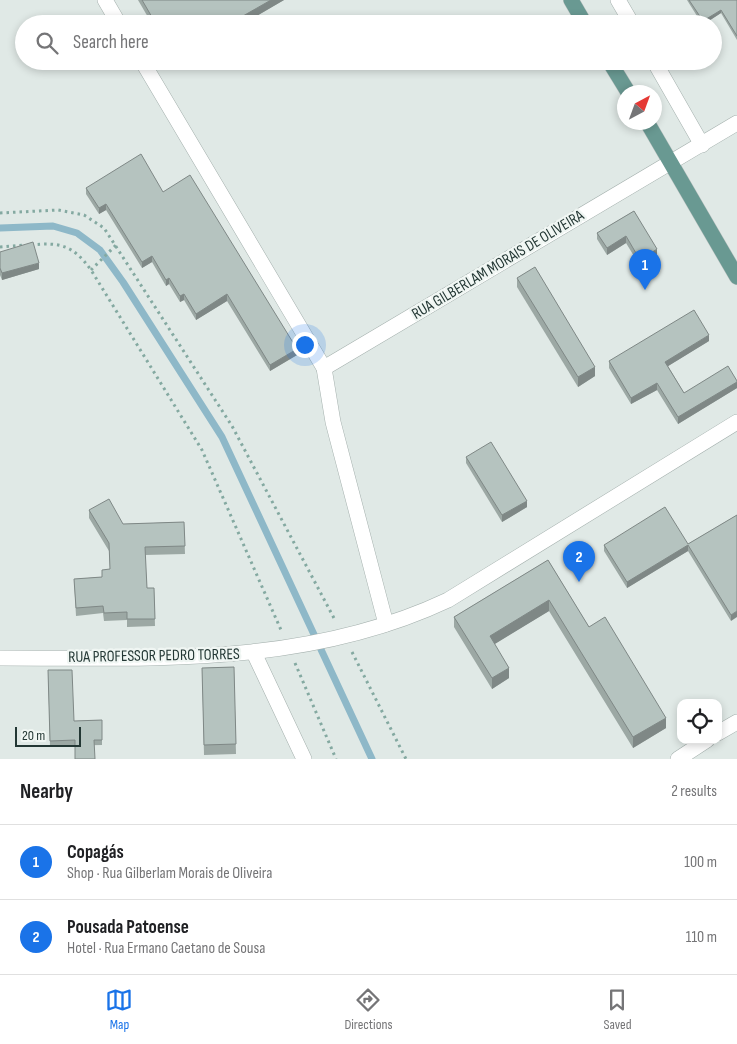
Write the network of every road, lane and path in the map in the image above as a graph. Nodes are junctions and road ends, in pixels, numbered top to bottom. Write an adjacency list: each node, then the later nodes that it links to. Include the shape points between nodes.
1 (105, 0): 4 (street)
2 (571, 0): 5 (main road)
3 (618, 0): 6 (street)
4 (114, 15)
5 (580, 15)
6 (627, 15)
7 (147, 70): 20 (street)
8 (615, 70): 10 (main road)
9 (659, 70): 13 (street)
10 (624, 85)
11 (737, 123): 13 (street, RUA GILBERLAM MORAIS DE OLIVEIRA)
12 (652, 130): 14 (main road)
13 (702, 145): 14 (street, RUA GILBERLAM MORAIS DE OLIVEIRA)
14 (672, 162): 19 (main road); 20 (street, RUA GILBERLAM MORAIS DE OLIVEIRA)
15 (0, 213): 16 (path, via 58,210 84,215 104,228)
16 (116, 245): 18 (path); 23 (path, via 232,426)
17 (0, 247): 18 (path, via 64,245 81,256)
18 (91, 270): 24 (path, via 202,450)
19 (737, 277)
20 (324, 368): 22 (street, via 333,422)
21 (737, 422): 22 (street, RUA PROFESSOR PEDRO TORRES, via 448,600)
22 (386, 624): 23 (street, RUA PROFESSOR PEDRO TORRES)
23 (340, 636): 24 (street, RUA PROFESSOR PEDRO TORRES); 32 (path)
24 (291, 648): 25 (street, RUA PROFESSOR PEDRO TORRES); 31 (path)
25 (254, 653): 26 (street, RUA PROFESSOR PEDRO TORRES, via 186,658); 30 (street)
26 (0, 658)
27 (737, 722): 28 (street)
28 (722, 731)
29 (701, 744): 33 (street)
30 (304, 759)
31 (336, 759)
32 (406, 759)
33 (678, 759)

